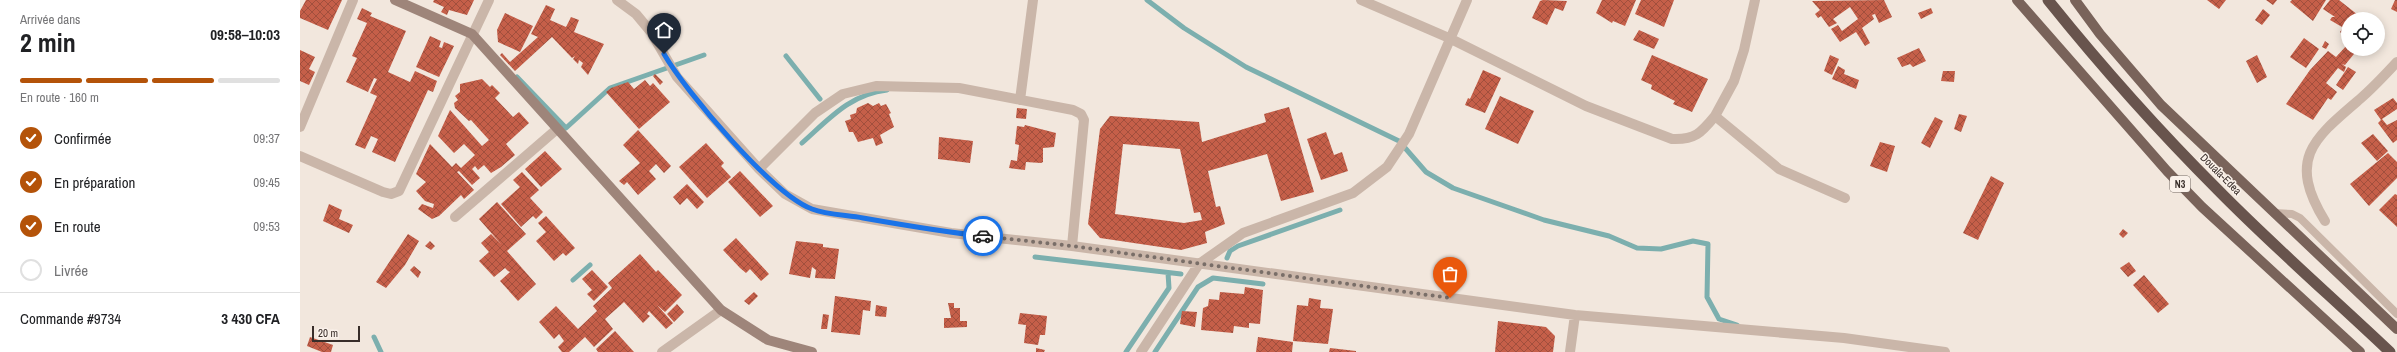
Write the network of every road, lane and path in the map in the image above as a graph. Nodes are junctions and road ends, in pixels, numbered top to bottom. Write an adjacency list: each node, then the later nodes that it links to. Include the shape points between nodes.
1 (353, 0): 17 (street)
2 (395, 0): 12 (main road)
3 (489, 0): 12 (street)
4 (617, 0): 20 (street, via 636,14 651,32 677,77)
5 (1033, 0): 15 (street)
6 (1362, 0): 13 (street)
7 (1467, 0): 13 (street)
8 (1754, 0): 16 (street, via 1744,50 1734,81)
9 (2016, 0): 36 (main road, N3, via 2091,87 2202,207)
10 (2048, 0): 37 (highway, Douala-Edea / N3, via 2085,47 2144,113 2218,190)
11 (2075, 0): 22 (main road, via 2100,34 2162,105)
12 (472, 34): 18 (main road); 19 (street, via 399,191 391,194 383,192)
13 (1449, 38): 16 (street, via 1586,106 1672,140 1687,140 1701,132); 26 (street, via 1409,134 1387,167 1353,193 1243,234)
14 (2397, 62): 24 (street, via 2362,98 2327,127 2310,150 2307,176 2312,199)
15 (1020, 100): 20 (street, via 959,88 876,86 843,94 815,113); 25 (street, via 1073,110 1081,114 1084,120)
16 (1715, 116): 21 (street, via 1779,170)
17 (300, 128)
18 (557, 129): 23 (street); 27 (main road)
19 (300, 156)
20 (759, 169): 25 (street, via 785,194 812,209 951,233)
21 (1845, 198)
22 (2274, 213): 28 (lane, via 2292,214 2300,218); 30 (main road)
23 (455, 217)
24 (2325, 221)
25 (1072, 246): 26 (street)
26 (1199, 264): 29 (street); 33 (street)
27 (721, 310): 31 (street); 32 (main road, via 768,340)
28 (2397, 314)
29 (1575, 315): 34 (street); 35 (street, via 1844,338)
30 (2397, 329)
31 (662, 352)
32 (812, 352)
33 (1141, 352)
34 (1570, 352)
35 (1946, 352)
36 (2360, 352)
37 (2390, 352)

